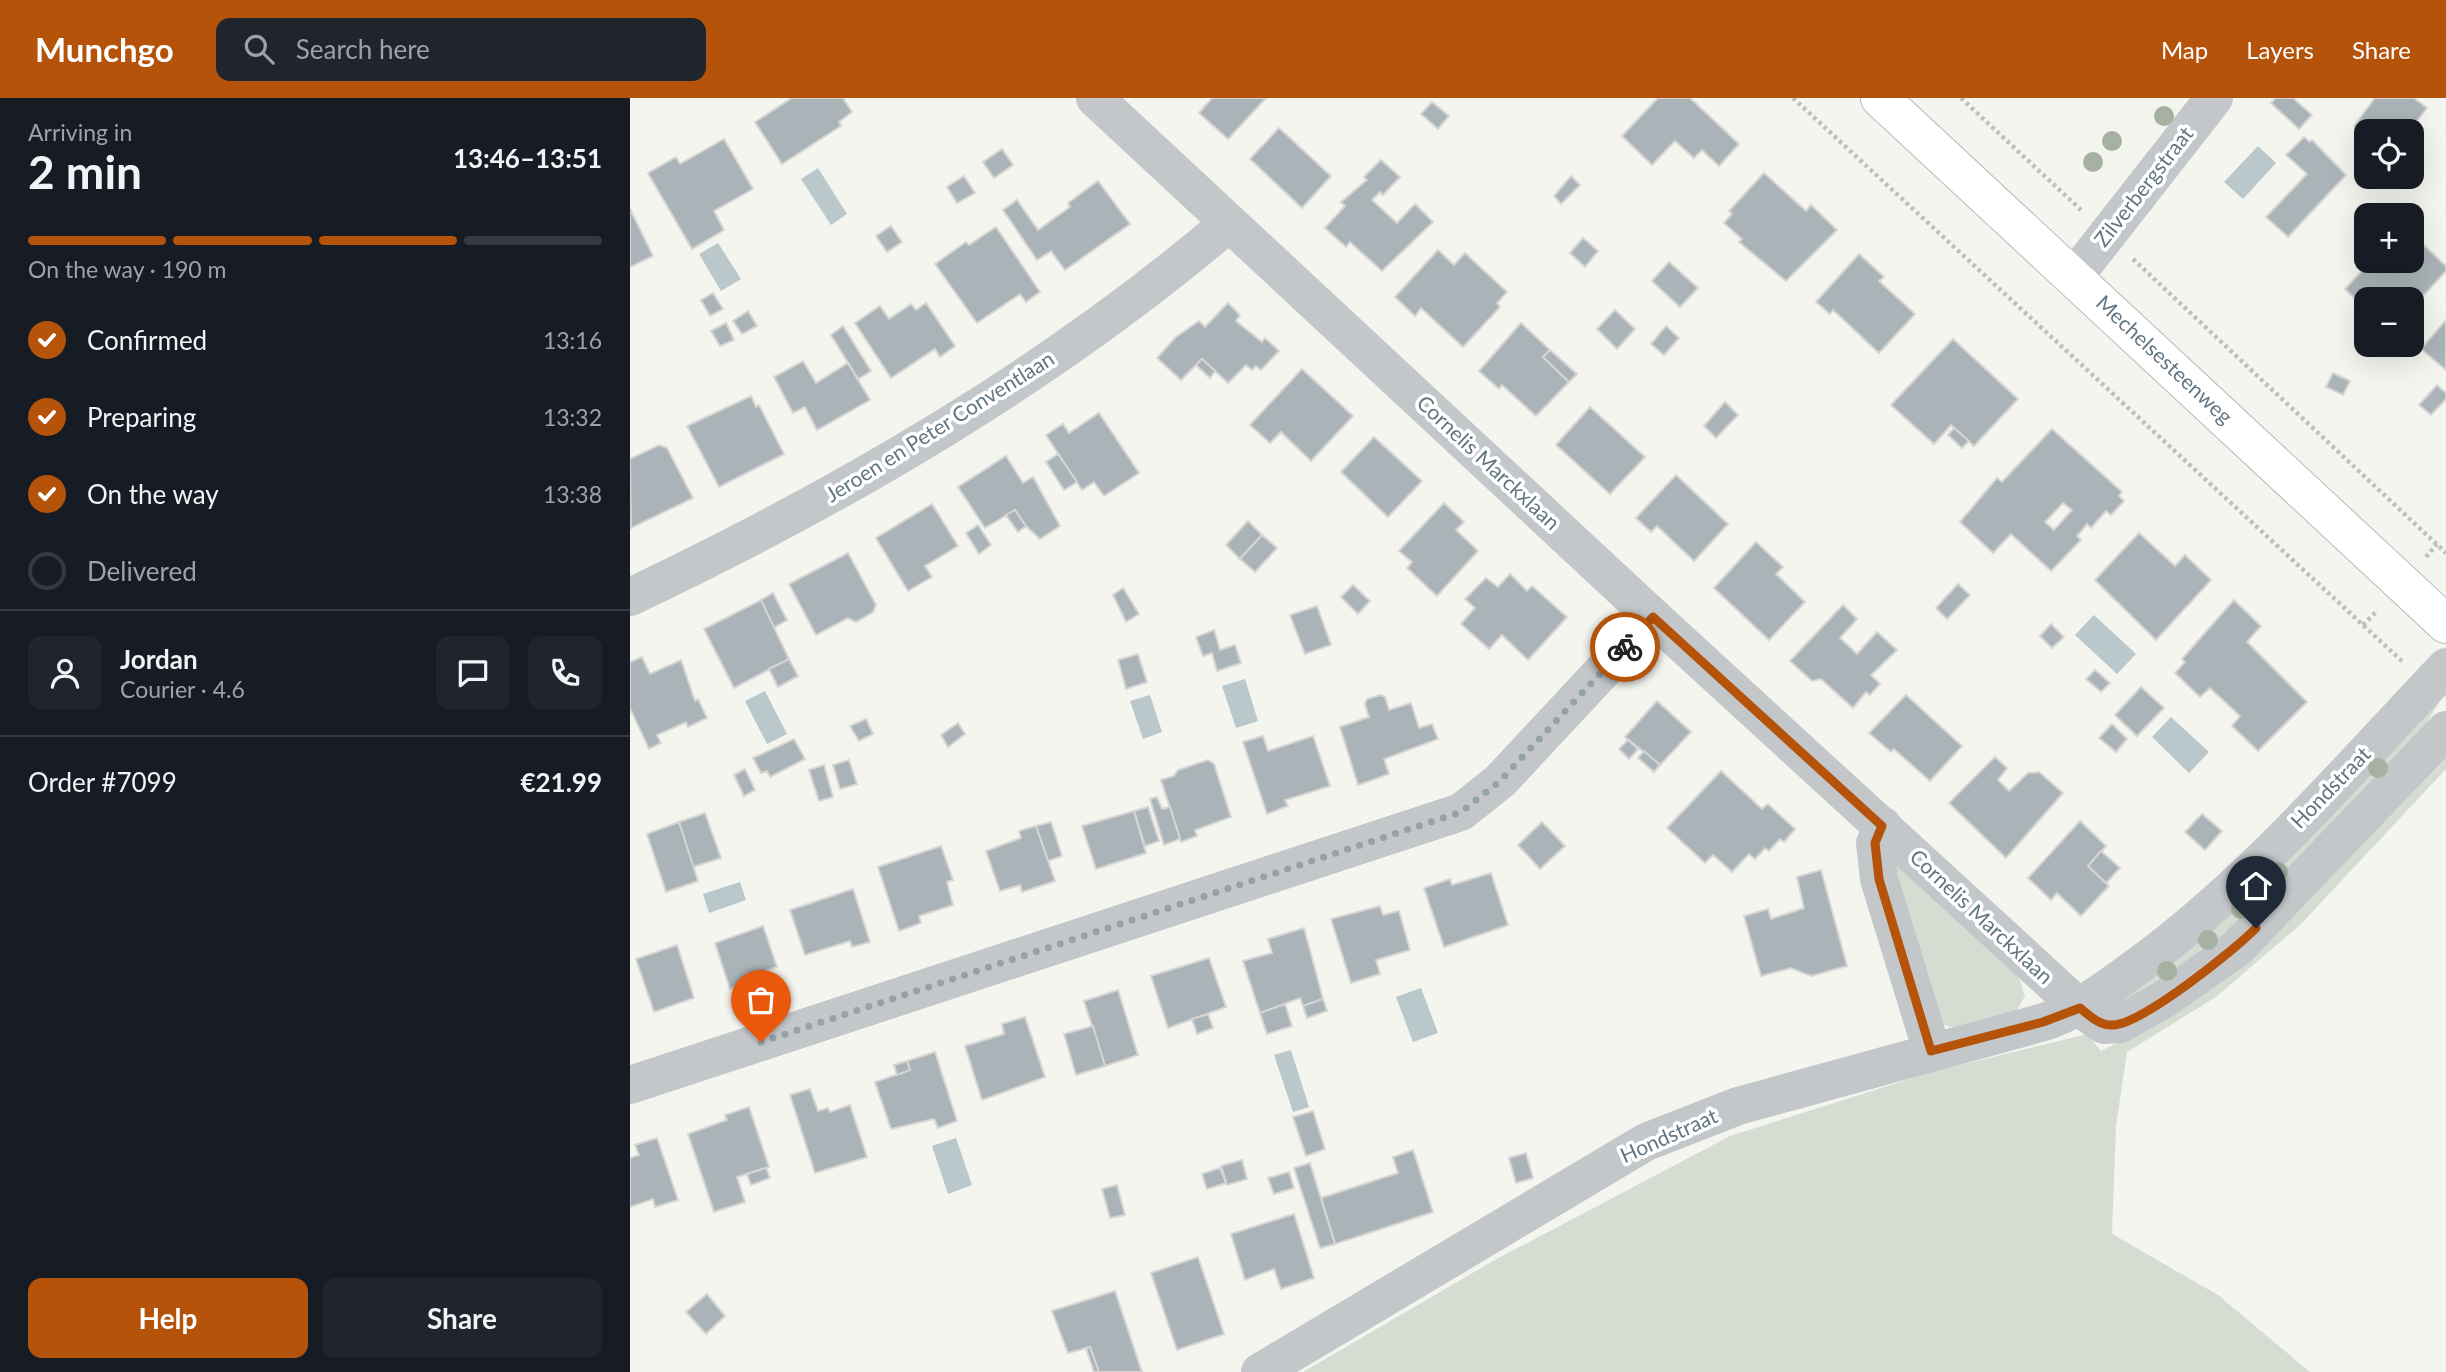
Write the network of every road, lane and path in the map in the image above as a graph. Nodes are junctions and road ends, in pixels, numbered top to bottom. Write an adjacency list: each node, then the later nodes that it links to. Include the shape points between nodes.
1 (1095, 98): 6 (street, Cornelis Marckxlaan)
2 (1793, 98): 13 (path, via 2363,625)
3 (1880, 98): 8 (main road, Mechelsesteenweg)
4 (1961, 98): 7 (path)
5 (2214, 98): 7 (street, Zilverbergstraat)
6 (1229, 223): 10 (street, Jeroen en Peter Conventlaan, via 1080,340 965,415 831,495); 11 (street, Cornelis Marckxlaan)
7 (2108, 235): 8 (street, Zilverbergstraat); 9 (path)
8 (2074, 276): 12 (main road, Mechelsesteenweg)
9 (2446, 553)
10 (630, 597)
11 (1653, 617): 15 (street, Cornelis Marckxlaan); 18 (street, via 1500,781 1461,812)
12 (2446, 624)
13 (2437, 677): 16 (street, Hondstraat, via 2222,900)
14 (2446, 730): 16 (street, Hondstraat, via 2237,947 2163,1000 2120,1024 2104,1025)
15 (1882, 826): 16 (street, Cornelis Marckxlaan); 17 (street, Cornelis Marckxlaan, via 1875,843 1879,879)
16 (2080, 1008): 17 (street, Hondstraat)
17 (1931, 1051): 19 (street, Hondstraat, via 1738,1106 1646,1142)
18 (630, 1085)
19 (1259, 1372)

